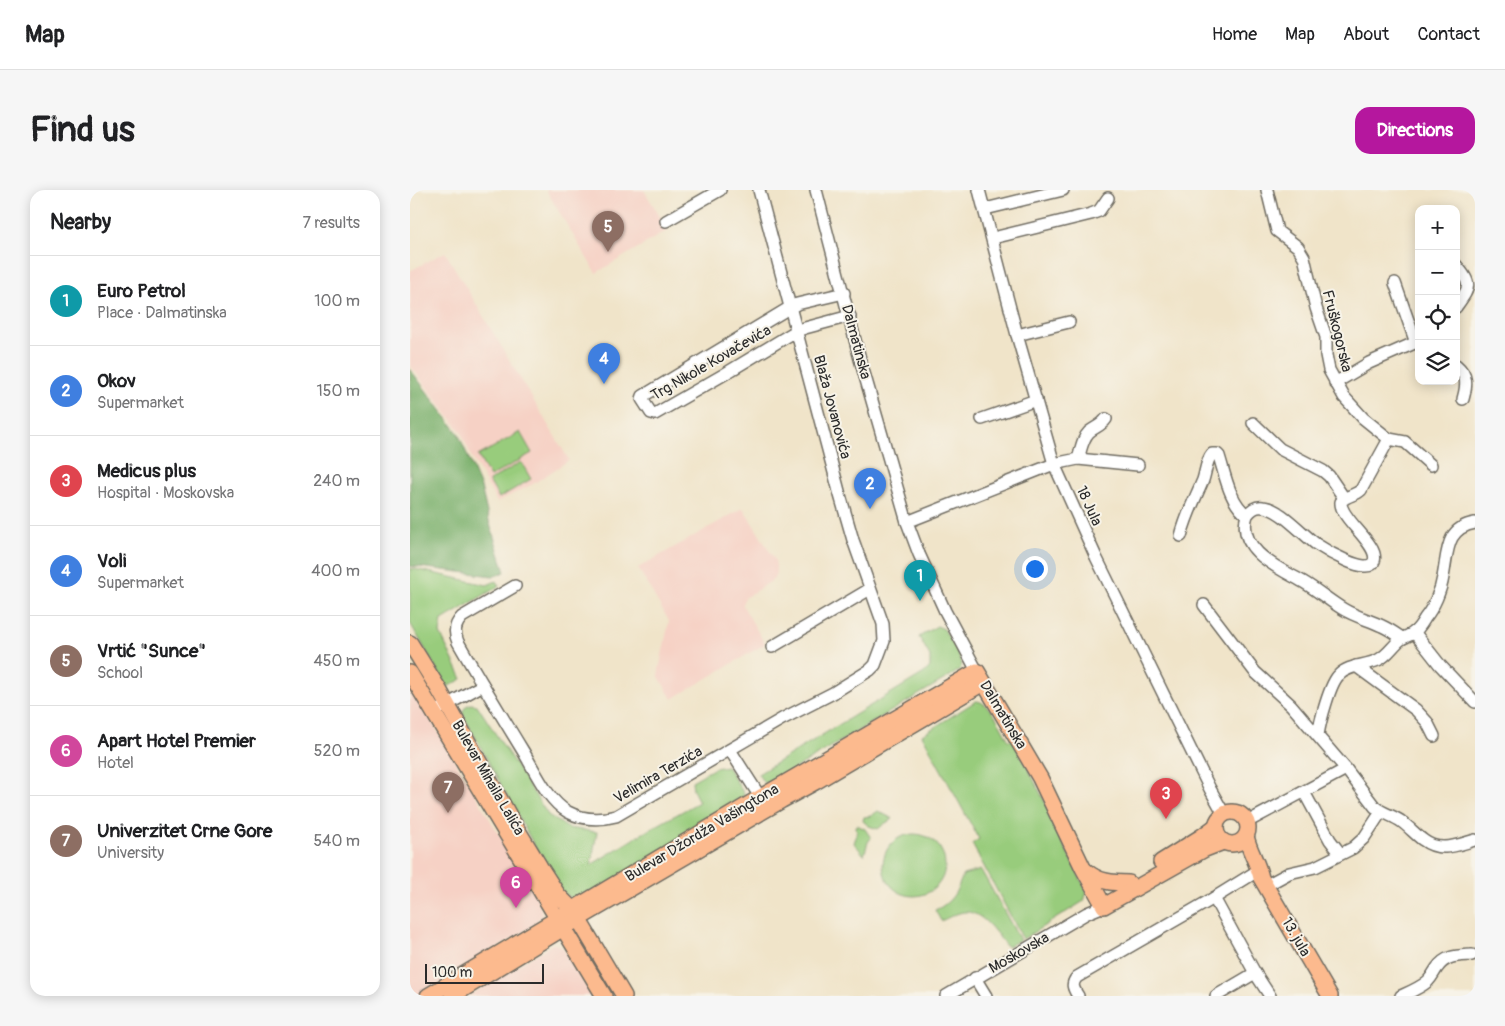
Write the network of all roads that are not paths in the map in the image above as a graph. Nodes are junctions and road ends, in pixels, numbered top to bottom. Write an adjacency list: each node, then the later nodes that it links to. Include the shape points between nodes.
1 (720, 190): 9 (street)
2 (759, 190): 15 (street, Blaža Jovanovića)
3 (816, 190): 13 (street, Dalmatinska)
4 (979, 190): 8 (street, 18 Jula)
5 (1062, 190): 8 (street)
6 (1267, 190): 23 (street, Fruškogorska, via 1277,231 1298,247 1304,257 1326,337 1326,362)
7 (1108, 198): 10 (street, via 1099,211 1092,214)
8 (985, 209): 10 (street, 18 Jula)
9 (666, 221)
10 (993, 238): 19 (street, 18 Jula)
11 (1460, 270): 14 (street, via 1469,287)
12 (1395, 283): 20 (street)
13 (844, 293): 15 (street); 16 (street, Dalmatinska)
14 (1460, 301)
15 (789, 308): 18 (street, Blaža Jovanovića); 18 (street, Trg Nikole Kovačevića, via 642,399 655,414)
16 (850, 316): 18 (street); 36 (street, Dalmatinska)
17 (1069, 322): 19 (street)
18 (796, 331): 40 (street, Blaža Jovanovića, via 840,496)
19 (1017, 335): 25 (street, 18 Jula)
20 (1416, 340)
21 (1415, 343): 23 (street)
22 (1460, 369): 24 (street, via 1466,376 1467,385)
23 (1335, 383): 29 (street, Fruškogorska, via 1362,418)
24 (1463, 399)
25 (1036, 400): 27 (street); 31 (street, 18 Jula)
26 (1106, 419): 30 (street, via 1085,437)
27 (982, 420)
28 (1254, 423): 34 (street, via 1280,448 1324,471)
29 (1389, 439): 33 (street, Fruškogorska, via 1405,442); 34 (street, via 1361,490)
30 (1078, 460): 31 (street); 32 (street)
31 (1054, 464): 36 (street); 61 (street, 18 Jula, via 1114,596 1206,780)
32 (1138, 465)
33 (1431, 465)
34 (1344, 498): 35 (street, via 1342,511 1362,534 1375,556 1369,566 1352,563 1314,543 1283,517 1265,507 1254,508)
35 (1246, 515): 38 (street, via 1234,501 1219,456 1212,454); 43 (street, via 1248,538 1268,562 1344,610)
36 (907, 522): 49 (street, Dalmatinska, via 945,611)
37 (1475, 523): 42 (street, via 1462,527 1449,543 1440,587 1431,609)
38 (1181, 536)
39 (515, 586): 50 (street, Velimira Terzića, via 462,617 456,624 454,633)
40 (870, 589): 45 (street); 46 (street, Blaža Jovanovića, via 884,624 884,642)
41 (1204, 605): 54 (street, via 1255,672 1285,698)
42 (1414, 632): 43 (street); 51 (street)
43 (1402, 638): 47 (street, via 1387,655)
44 (410, 643): 52 (main road, Bulevar Mihaila Lalića)
45 (772, 647)
46 (878, 658): 56 (street, Velimira Terzića, via 870,670 840,689)
47 (1356, 666): 54 (street, via 1344,671 1334,681); 55 (street, via 1416,710)
48 (410, 673): 53 (main road, Bulevar Mihaila Lalića)
49 (980, 677): 59 (main road, Bulevar Džordža Vašingtona); 66 (main road, Dalmatinska, via 1036,771)
50 (483, 685): 52 (street); 56 (street, Velimira Terzića, via 551,798 576,816 605,819 616,816)
51 (1475, 702)
52 (447, 705): 53 (street); 71 (main road, Bulevar Mihaila Lalića, via 540,868)
53 (433, 713): 72 (main road, Bulevar Mihaila Lalića)
54 (1318, 736): 57 (street)
55 (1434, 736)
56 (730, 750): 59 (street)
57 (1346, 769): 58 (street); 60 (street)
58 (1304, 792): 62 (street); 65 (street)
59 (764, 803): 71 (main road, Bulevar Džordža Vašingtona)
60 (1381, 812): 63 (street, via 1400,821 1432,846 1452,847); 65 (street, via 1364,838 1353,848)
61 (1220, 820): 62 (main road, via 1237,813 1242,815); 64 (main road, via 1218,835); 68 (main road, Moskovska, via 1201,837)
62 (1247, 829): 64 (main road, via 1240,842); 67 (main road, via 1248,845)
63 (1475, 840)
64 (1227, 843): 67 (main road); 70 (main road, Moskovska, via 1209,847)
65 (1340, 853): 67 (street, via 1315,867)
66 (1083, 868): 68 (main road, via 1105,881); 70 (main road, Dalmatinska)
67 (1260, 876): 69 (street); 85 (main road, 13. jula)
68 (1128, 883): 70 (main road, Moskovska)
69 (1214, 898): 74 (street); 82 (street, via 1077,977 1073,988)
70 (1099, 905): 75 (street, Moskovska)
71 (575, 915): 72 (main road, Bulevar Džordža Vašingtona); 79 (main road, Bulevar Mihaila Lalića)
72 (561, 923): 76 (main road, Bulevar Džordža Vašingtona); 77 (main road, Bulevar Džordža Vašingtona); 78 (main road, Bulevar Mihaila Lalića)
73 (1474, 956): 86 (street, via 1453,956 1444,960 1430,979)
74 (1255, 973): 83 (street); 84 (street)
75 (975, 978): 80 (street, Moskovska); 81 (street)
76 (428, 996)
77 (452, 996)
78 (604, 996)
79 (624, 996)
80 (946, 996)
81 (986, 996)
82 (1078, 996)
83 (1216, 996)
84 (1270, 996)
85 (1330, 996)
86 (1401, 996)

